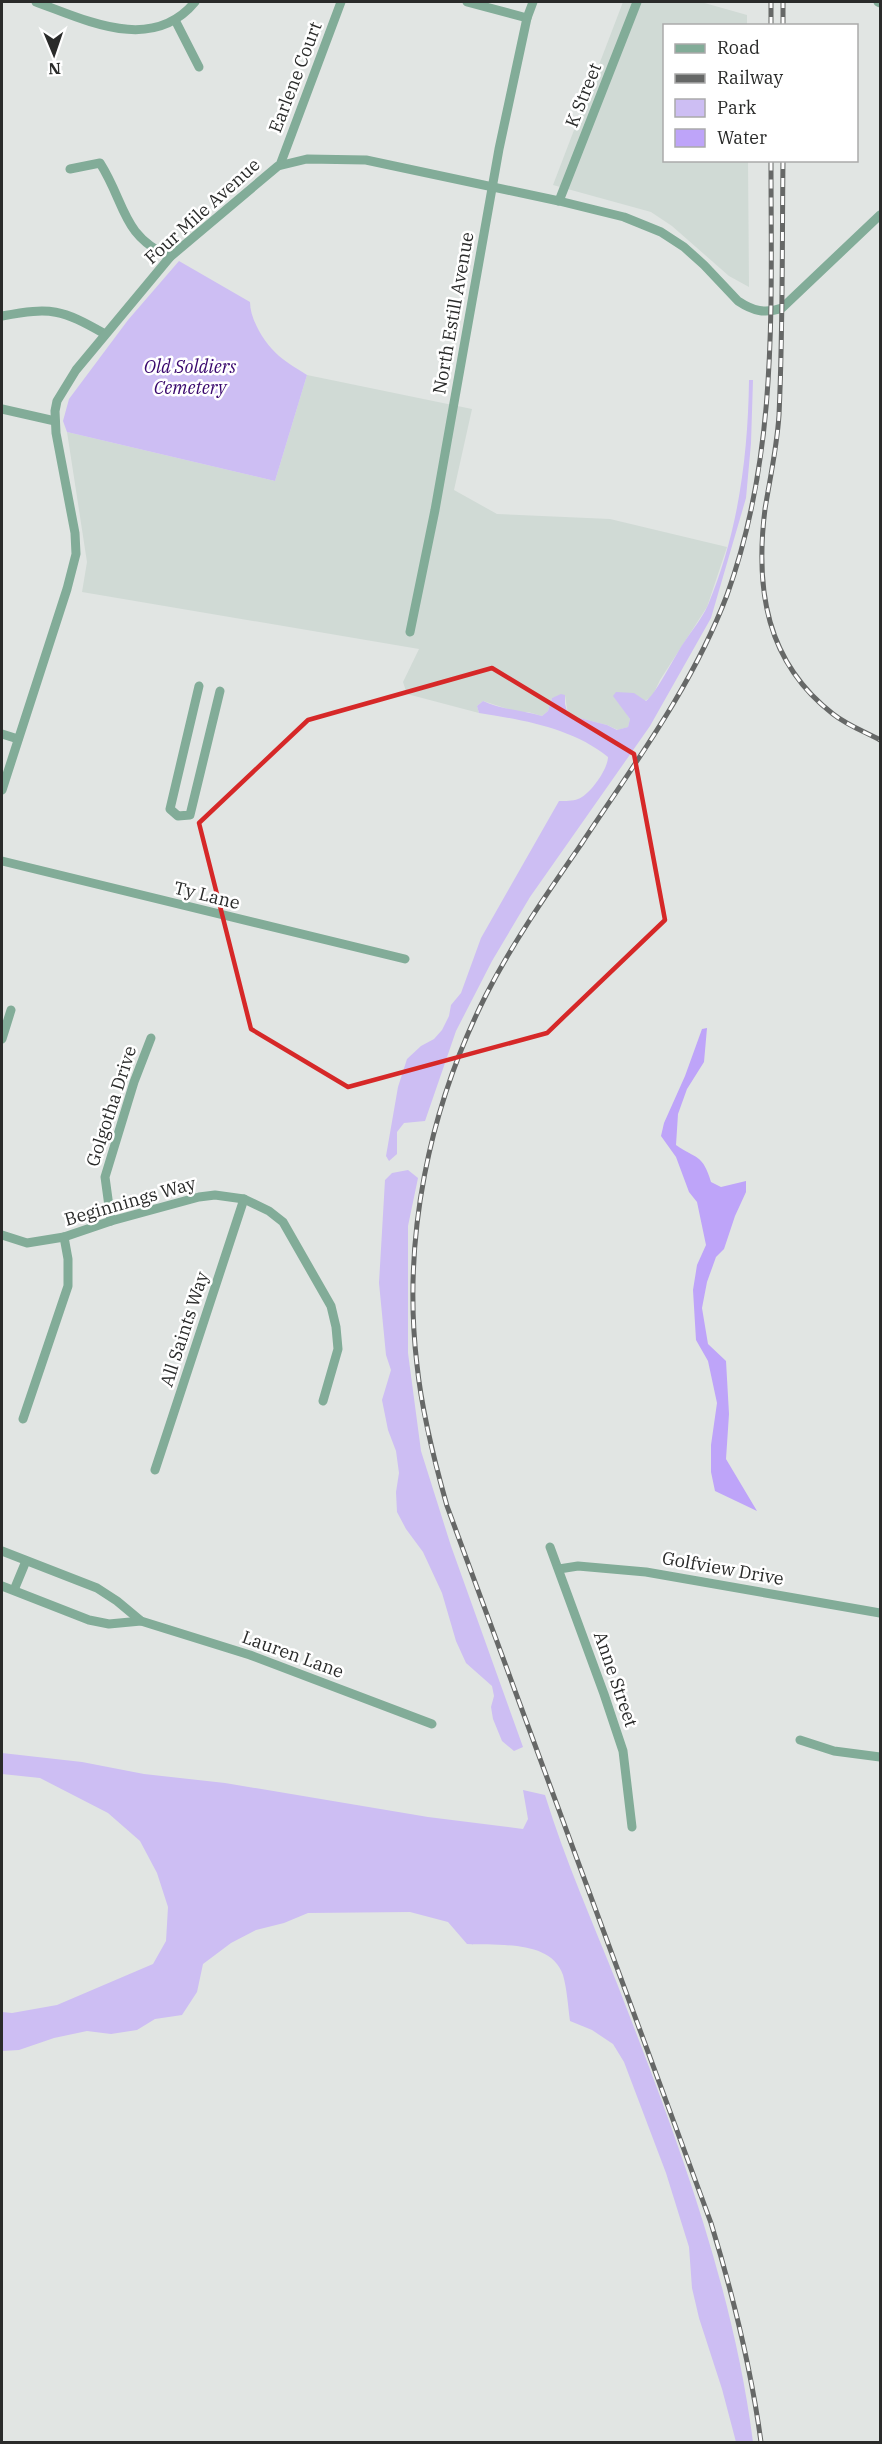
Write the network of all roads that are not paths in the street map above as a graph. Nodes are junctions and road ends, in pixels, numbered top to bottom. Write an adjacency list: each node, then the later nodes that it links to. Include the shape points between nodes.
1 (36, 2): 8 (street, via 124,30 146,29)
2 (195, 2): 8 (street)
3 (341, 2): 10 (street, Earlene Court)
4 (467, 2): 7 (street)
5 (533, 2): 7 (street, North Estill Avenue)
6 (637, 2): 13 (street, K Street)
7 (527, 18): 12 (street, North Estill Avenue)
8 (174, 20): 9 (street)
9 (199, 67)
10 (280, 165): 12 (street, Four Mile Avenue, via 307,159 356,159); 15 (street, Four Mile Avenue)
11 (70, 169): 15 (street, via 100,164 132,229 146,244)
12 (493, 186): 13 (street, Four Mile Avenue); 20 (street, North Estill Avenue)
13 (559, 201): 14 (street, Four Mile Avenue, via 624,217 661,232 695,256 738,301 762,312 782,308)
14 (880, 215)
15 (170, 257): 17 (street, Four Mile Avenue)
16 (2, 316): 17 (street, via 57,311)
17 (105, 334): 19 (street, Four Mile Avenue, via 62,390)
18 (2, 409): 19 (street)
19 (55, 421): 24 (street, Four Mile Avenue, via 76,554)
20 (410, 632)
21 (199, 686): 22 (street, via 170,809 178,816 190,815)
22 (220, 691)
23 (2, 734): 24 (street)
24 (18, 739): 25 (street, Four Mile Avenue)
25 (2, 790)
26 (2, 861): 27 (street, Ty Lane)
27 (405, 959)
28 (11, 1010): 30 (street)
29 (151, 1038): 32 (street, Golgotha Drive, via 105,1177)
30 (2, 1039)
31 (244, 1199): 32 (street, Beginnings Way, via 199,1197); 35 (street, Beginnings Way, via 283,1222 332,1306 338,1349); 37 (street, All Saints Way)
32 (111, 1221): 34 (street, Beginnings Way)
33 (2, 1235): 34 (street, Beginnings Way, via 27,1243)
34 (64, 1237): 36 (street, via 68,1259 66,1292)
35 (323, 1401)
36 (23, 1419)
37 (155, 1470)
38 (550, 1547): 41 (street, Anne Street)
39 (2, 1551): 40 (street, Lauren Lane)
40 (26, 1561): 43 (street); 45 (street, Lauren Lane, via 97,1588)
41 (559, 1569): 44 (street, Golfview Drive, via 578,1566 646,1572); 49 (street, Anne Street, via 623,1751)
42 (2, 1586): 43 (street, Lauren Lane)
43 (14, 1590): 45 (street, Lauren Lane, via 89,1620 109,1624)
44 (880, 1613)
45 (141, 1621): 46 (street, Lauren Lane, via 250,1655)
46 (432, 1724)
47 (800, 1740): 48 (street, via 834,1751)
48 (880, 1757)
49 (632, 1827)

